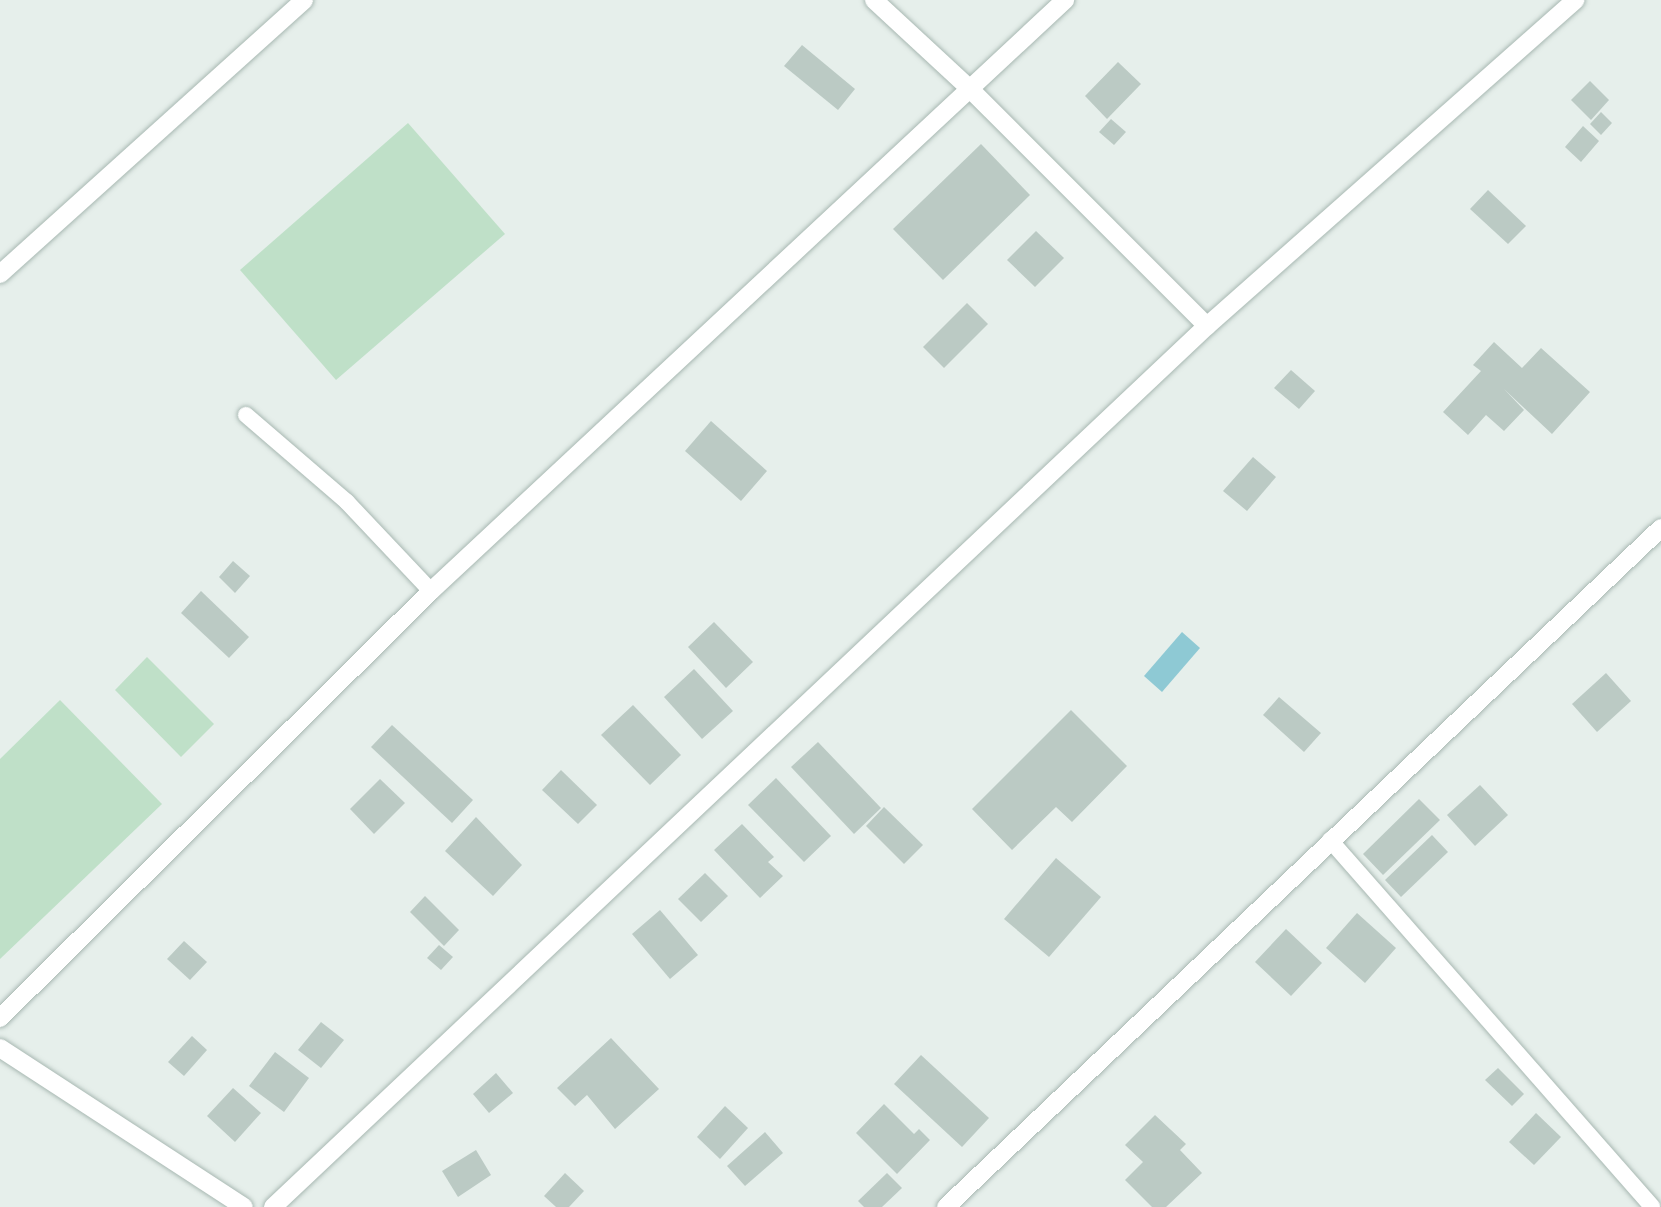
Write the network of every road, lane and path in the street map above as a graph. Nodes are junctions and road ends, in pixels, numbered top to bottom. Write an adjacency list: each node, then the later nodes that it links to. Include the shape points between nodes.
1 (304, 0): 6 (street)
2 (874, 0): 5 (street)
3 (1065, 0): 5 (street)
4 (1575, 0): 7 (street)
5 (970, 88): 7 (street); 10 (street)
6 (0, 274)
7 (1207, 326): 15 (street)
8 (246, 415): 10 (lane, via 347,502)
9 (1661, 528): 11 (street)
10 (431, 591): 12 (street)
11 (1330, 840): 16 (street); 17 (lane)
12 (0, 1018)
13 (0, 1048): 14 (street)
14 (244, 1207)
15 (273, 1207)
16 (946, 1207)
17 (1652, 1207)

